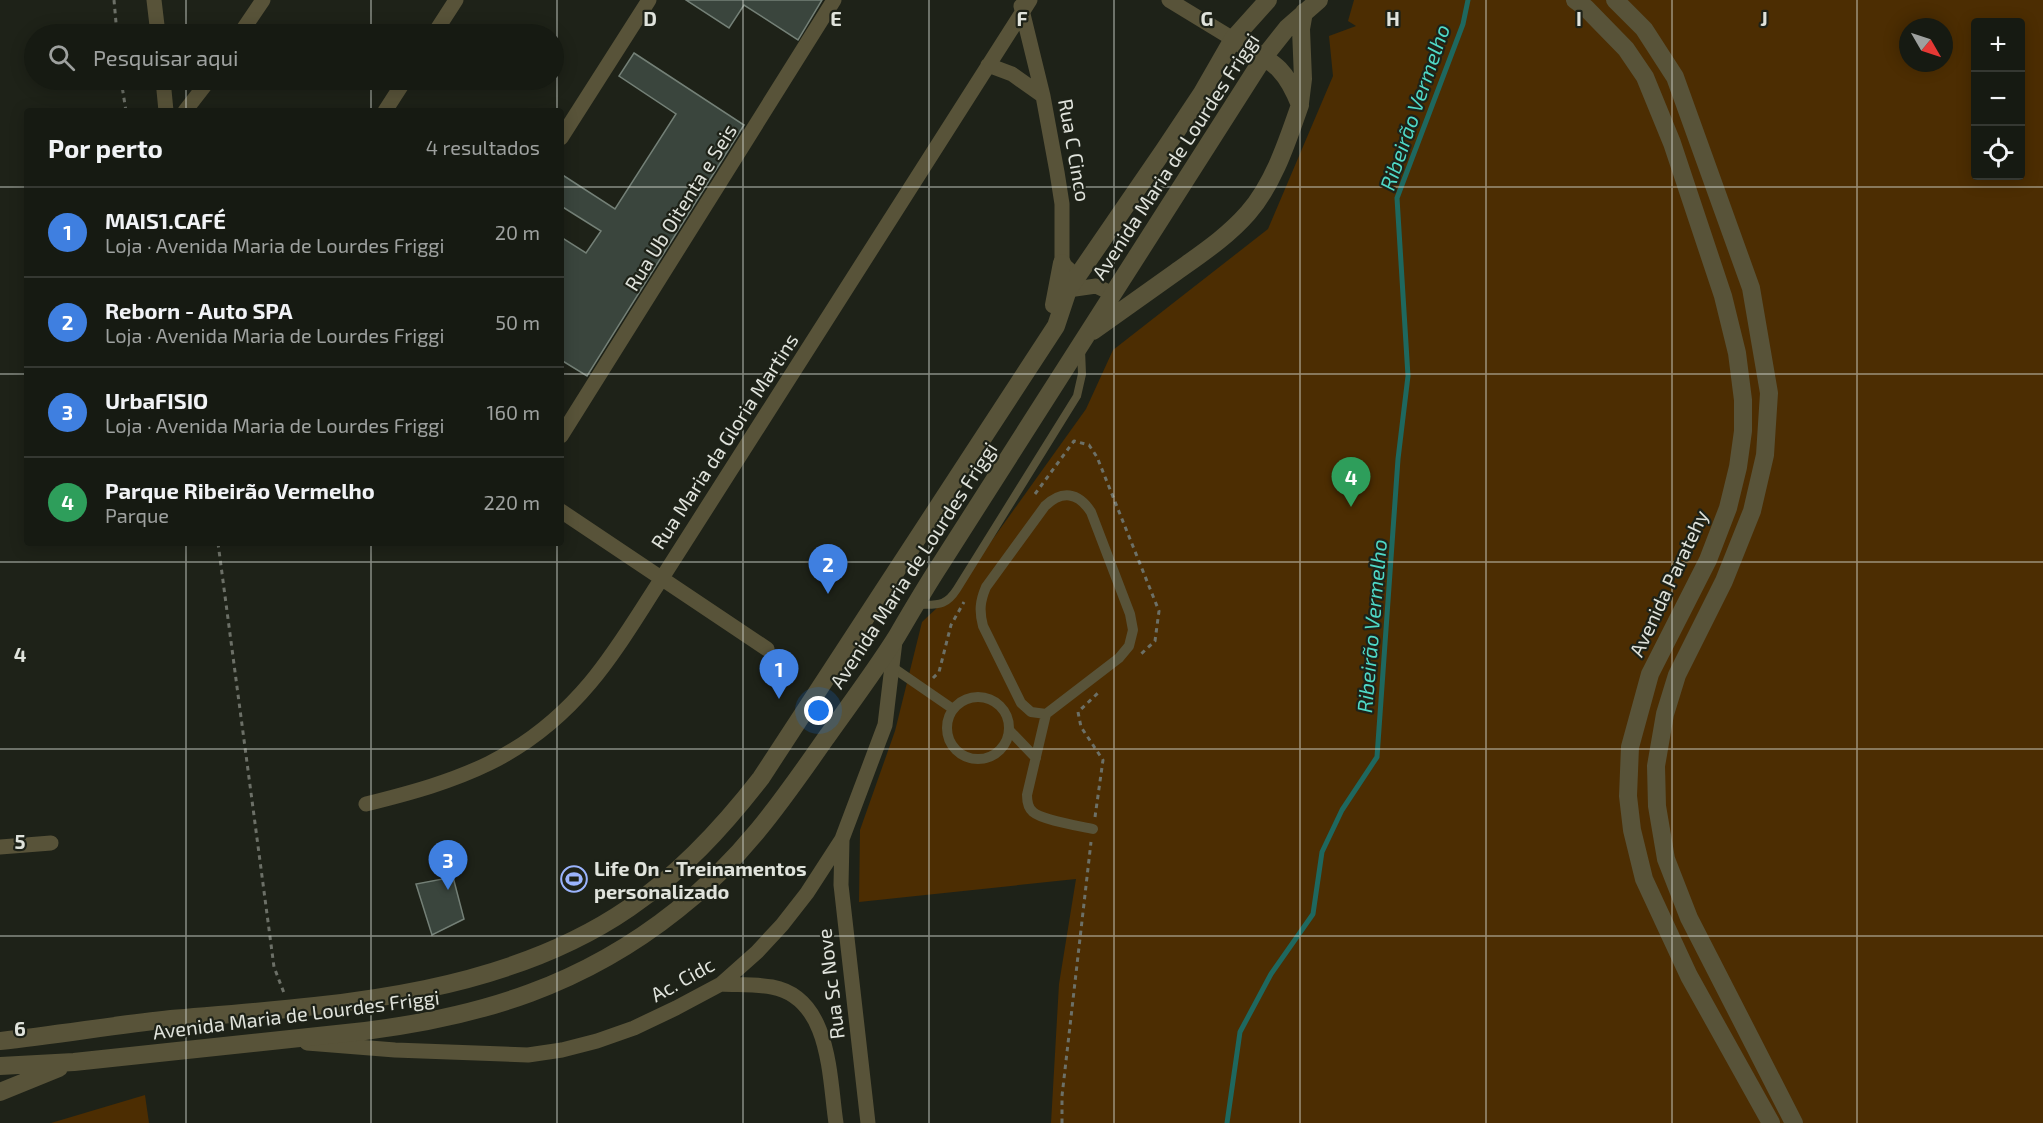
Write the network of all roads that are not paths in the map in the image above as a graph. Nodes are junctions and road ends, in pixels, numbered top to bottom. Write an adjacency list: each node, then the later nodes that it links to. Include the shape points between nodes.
1 (154, 0): 13 (street)
2 (263, 0): 14 (street)
3 (456, 0): 15 (street)
4 (649, 0): 27 (street)
5 (834, 0): 33 (street, Rua Ub Oitenta e Seis)
6 (1169, 0): 16 (street)
7 (1268, 0): 16 (street, Avenida Maria de Lourdes Friggi)
8 (1319, 0): 12 (street, Avenida Maria de Lourdes Friggi)
9 (1575, 0): 59 (street, Avenida Paratehy, via 1626,49 1645,76 1683,175 1723,296 1737,353 1743,431 1733,487 1708,560 1650,674 1630,747 1628,796 1644,879 1689,976)
10 (1616, 0): 60 (street, via 1644,29 1675,77 1751,288 1769,393 1765,454 1752,511 1724,581 1677,675 1665,714 1656,766 1657,806 1666,859 1689,918)
11 (1024, 4): 18 (street, Rua Maria da Gloria Martins); 22 (street, Rua C Cinco)
12 (1304, 12): 17 (street, Avenida Maria de Lourdes Friggi); 23 (street)
13 (157, 24)
14 (247, 24)
15 (440, 24)
16 (1233, 39): 17 (street); 29 (street, Avenida Maria de Lourdes Friggi, via 1202,93)
17 (1264, 57): 23 (street, via 1287,77); 30 (street, Avenida Maria de Lourdes Friggi)
18 (988, 65): 22 (street, via 1012,74); 35 (street, Rua Maria da Gloria Martins)
19 (164, 90): 24 (street)
20 (201, 90): 25 (street)
21 (399, 90): 26 (street)
22 (1043, 96): 28 (street, Rua C Cinco, via 1062,204)
23 (1300, 105): 32 (street, via 1279,161 1249,212 1214,245)
24 (166, 108)
25 (187, 108)
26 (387, 108)
27 (564, 133)
28 (1062, 263): 29 (street, Rua C Cinco, via 1075,274); 31 (street, via 1054,304)
29 (1068, 290): 30 (street, via 1095,286); 31 (street, Avenida Maria de Lourdes Friggi)
30 (1113, 294): 32 (street, Avenida Maria de Lourdes Friggi)
31 (1056, 326): 53 (street, Avenida Maria de Lourdes Friggi, via 761,778 719,831 630,908 539,956 441,986 290,1009 134,1023)
32 (1084, 341): 36 (street, Avenida Maria de Lourdes Friggi); 36 (lane, via 1077,396 957,589 942,604)
33 (564, 431)
34 (564, 513): 35 (street)
35 (662, 578): 38 (street); 46 (street, Rua Maria da Gloria Martins, via 590,683 527,742 448,782)
36 (915, 605): 37 (street, Avenida Maria de Lourdes Friggi)
37 (896, 638): 39 (street, Ac. Cidc); 52 (street, Avenida Maria de Lourdes Friggi, via 776,811 705,887 634,942 558,983 492,1007 412,1025)
38 (767, 649)
39 (892, 667): 41 (street); 48 (street, Ac. Cidc, via 885,725)
40 (1021, 703): 42 (street); 43 (street, via 1031,712); 43 (street, via 983,626 981,599 1045,506 1053,498 1075,496 1091,512 1133,630 1129,646 1119,658)
41 (953, 709): 42 (street, via 967,698 985,697 1000,705); 44 (street, via 947,734 962,755 988,757 1003,747)
42 (1005, 713): 44 (street)
43 (1046, 714): 45 (street)
44 (1009, 730): 45 (street)
45 (1036, 758): 47 (street, via 1027,795 1032,812)
46 (366, 804)
47 (1093, 830)
48 (843, 839): 51 (street, Ac. Cidc, via 782,925); 58 (street, Rua Sc Nove, via 842,897)
49 (51, 843): 50 (street)
50 (0, 847)
51 (721, 984): 52 (street, Ac. Cidc, via 634,1028 544,1053 395,1050); 57 (street, via 772,987 789,994 809,1010 825,1045)
52 (274, 1040): 54 (street, Avenida Maria de Lourdes Friggi)
53 (0, 1041)
54 (74, 1062): 55 (street, Avenida Maria de Lourdes Friggi); 56 (street)
55 (0, 1066)
56 (0, 1092)
57 (836, 1123)
58 (868, 1123)
59 (1770, 1123)
60 (1794, 1123)

